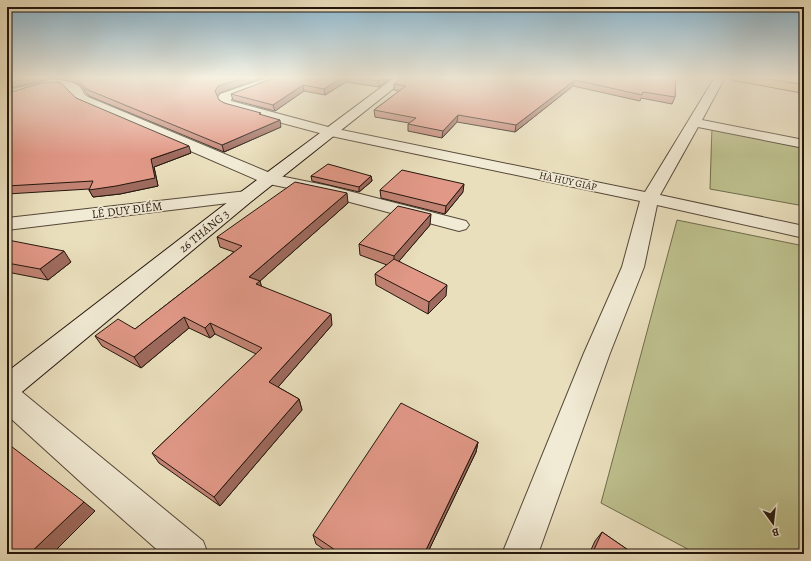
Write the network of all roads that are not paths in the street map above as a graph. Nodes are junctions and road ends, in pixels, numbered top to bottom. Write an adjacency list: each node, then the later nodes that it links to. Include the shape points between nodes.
1 (91, 103): 8 (street)
2 (228, 103): 6 (street, HÀ HUY GIÁP)
3 (367, 103): 6 (street, 26 THÁNG 3)
4 (705, 103): 5 (street)
5 (694, 122): 7 (street); 10 (street)
6 (331, 132): 8 (street, 26 THÁNG 3); 10 (street, HÀ HUY GIÁP)
7 (804, 144)
8 (270, 179): 9 (street, 26 THÁNG 3); 12 (street)
9 (247, 196): 11 (street, LÊ DUY ĐIẾM); 14 (street, 26 THÁNG 3)
10 (650, 198): 13 (street, HÀ HUY GIÁP); 17 (street, via 633,267)
11 (7, 224)
12 (459, 225)
13 (804, 232)
14 (7, 388)
15 (7, 397): 16 (street, via 96,476)
16 (190, 554)
17 (520, 554)

